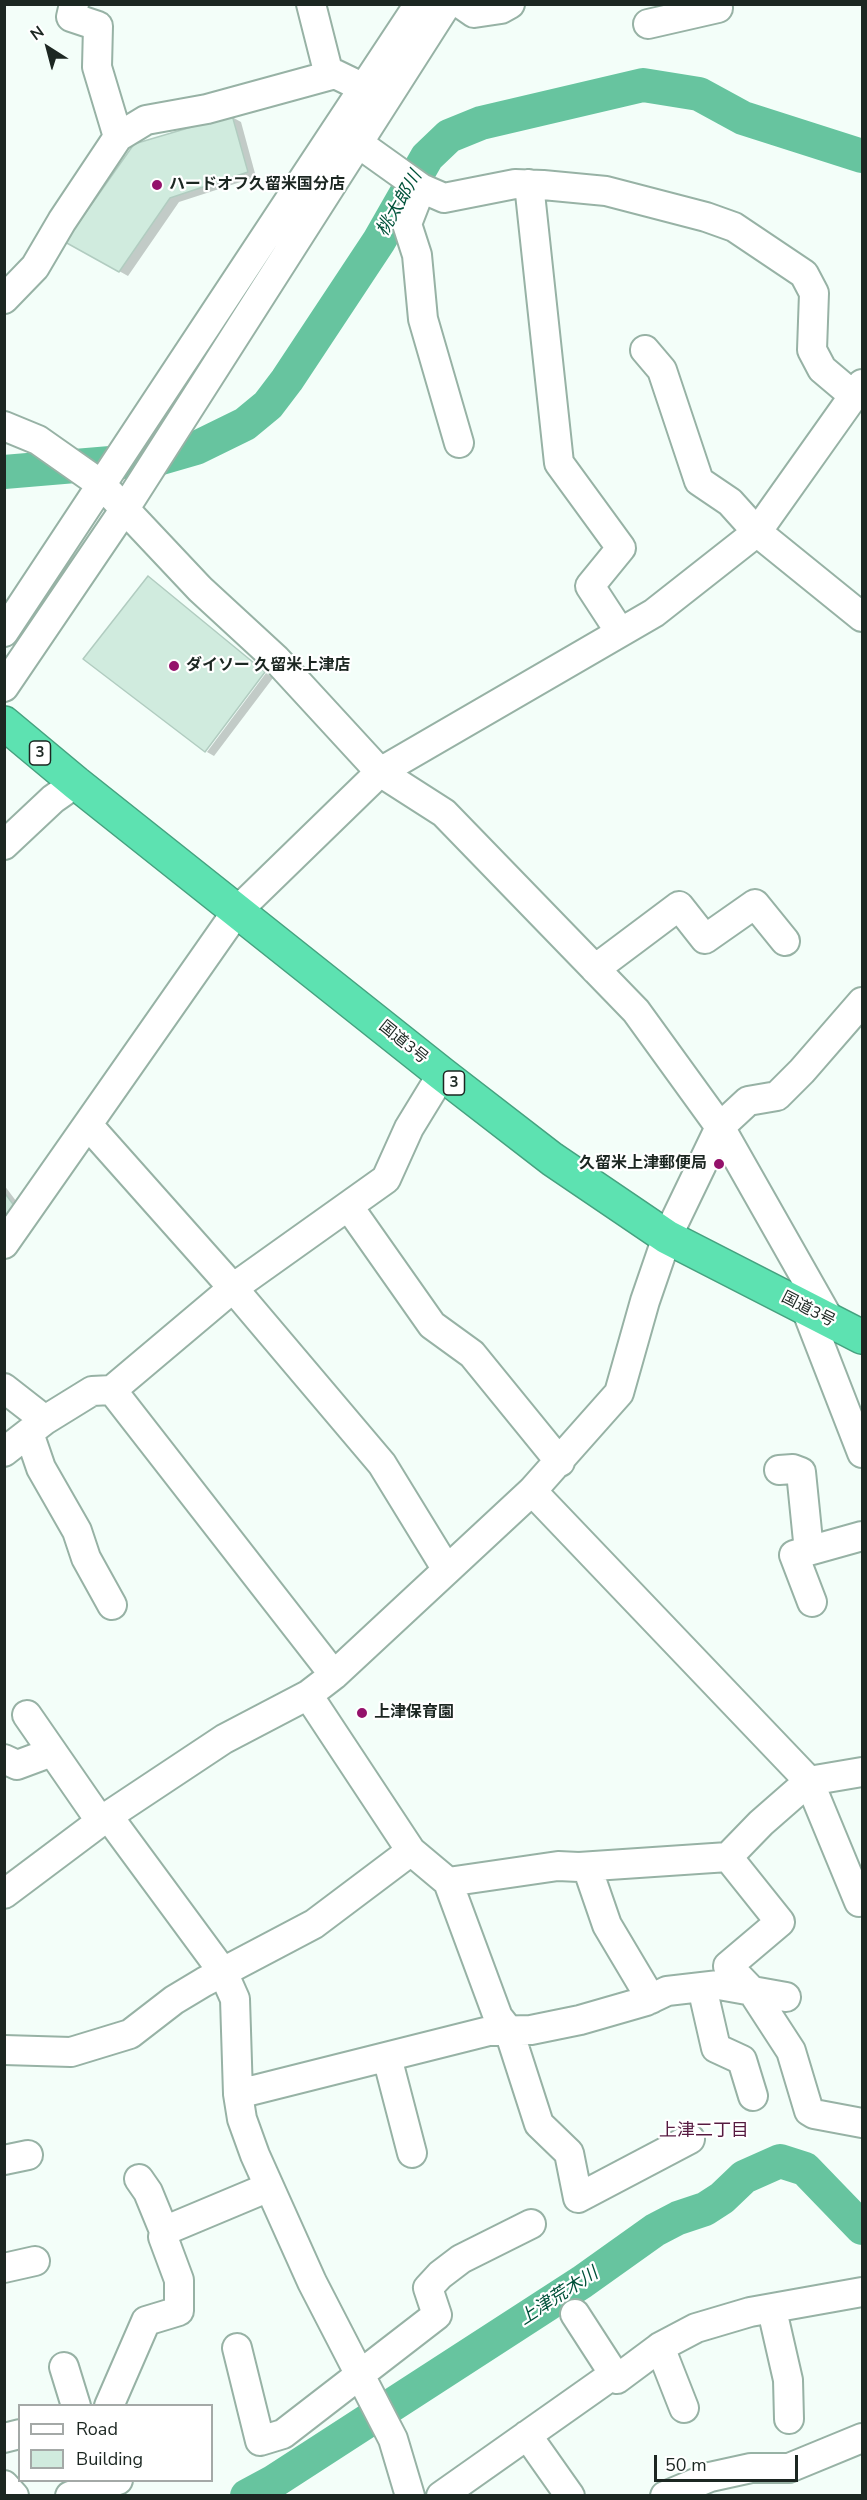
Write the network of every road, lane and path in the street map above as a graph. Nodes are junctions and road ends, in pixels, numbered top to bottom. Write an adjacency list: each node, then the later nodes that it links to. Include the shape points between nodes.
1 (74, 4): 11 (street, via 71,17 98,26 97,68)
2 (310, 4): 9 (street)
3 (419, 4): 10 (street)
4 (447, 4): 10 (street)
5 (461, 4): 6 (street, via 474,13)
6 (510, 4)
7 (717, 4): 8 (street, via 718,8)
8 (648, 24)
9 (329, 75): 10 (street, via 335,74); 11 (street, via 207,109 146,120)
10 (374, 95): 12 (street); 20 (street)
11 (118, 137): 15 (street, via 34,267)
12 (358, 143): 14 (street); 21 (street)
13 (529, 184): 14 (street, via 444,198); 17 (street, via 606,191 734,227 804,274 814,293 812,350 822,369); 25 (street, via 559,463 621,548 590,586)
14 (421, 188): 19 (street, via 406,224 417,255 423,319)
15 (4, 299)
16 (645, 350): 22 (street, via 663,370 699,481 730,502)
17 (858, 390): 22 (street)
18 (4, 426): 20 (street, via 38,440)
19 (459, 443)
20 (102, 484): 21 (street); 24 (street)
21 (124, 510): 26 (street); 28 (street, via 200,589 276,659)
22 (757, 532): 23 (street); 25 (street, via 654,613)
23 (862, 617)
24 (4, 632)
25 (620, 633): 28 (street)
26 (4, 687)
27 (4, 723): 29 (highway, 国道3号 / 3)
28 (380, 772): 31 (street); 33 (street, via 444,813)
29 (76, 783): 30 (street); 31 (highway, 国道3号 / 3)
30 (4, 845)
31 (237, 911): 35 (highway, 国道3号 / 3); 36 (street)
32 (785, 941): 33 (street, via 755,904 705,939 679,906)
33 (595, 969): 37 (street, via 636,1011)
34 (862, 1002): 37 (street, via 777,1096 748,1101)
35 (442, 1074): 38 (street, via 409,1128 386,1179); 39 (highway, 国道3号 / 3, via 552,1159)
36 (88, 1125): 40 (street); 41 (street)
37 (720, 1127): 39 (street); 42 (street)
38 (349, 1207): 41 (street); 49 (street, via 432,1325 472,1354)
39 (668, 1237): 42 (highway, 国道3号 / 3); 49 (street, via 619,1394)
40 (4, 1244)
41 (232, 1288): 45 (street); 54 (street, via 382,1464)
42 (818, 1315): 43 (highway, 国道3号 / 3); 48 (street)
43 (862, 1337)
44 (4, 1388): 46 (street)
45 (112, 1390): 46 (street, via 92,1391); 57 (street)
46 (37, 1427): 47 (street); 56 (street, via 41,1468)
47 (4, 1452)
48 (862, 1453)
49 (560, 1462): 51 (street)
50 (779, 1470): 53 (street, via 801,1472)
51 (532, 1491): 54 (street); 63 (street)
52 (862, 1536): 53 (street)
53 (809, 1551): 55 (street, via 794,1555)
54 (447, 1569): 57 (street)
55 (812, 1602)
56 (112, 1605)
57 (334, 1675): 58 (street)
58 (308, 1695): 64 (street, via 224,1739); 65 (street)
59 (27, 1715): 60 (street)
60 (52, 1752): 61 (street, via 17,1765); 64 (street)
61 (4, 1759)
62 (862, 1772): 63 (street)
63 (809, 1781): 66 (street); 70 (street)
64 (105, 1819): 69 (street); 71 (street)
65 (411, 1851): 68 (street); 71 (street, via 314,1924)
66 (728, 1857): 67 (street); 73 (street, via 780,1922 728,1966)
67 (587, 1867): 68 (street, via 558,1866); 75 (street, via 608,1925)
68 (448, 1882): 76 (street, via 498,2017)
69 (4, 1894)
70 (859, 1902)
71 (223, 1972): 77 (street, via 174,2000 130,2034 71,2052); 79 (street, via 235,1999)
72 (702, 1987): 73 (street); 75 (street, via 667,1991); 80 (street, via 716,2048 742,2060)
73 (752, 1991): 74 (street); 81 (street, via 791,2051 809,2111)
74 (786, 1997)
75 (651, 1999): 76 (street, via 580,2020)
76 (509, 2031): 78 (street, via 489,2031); 82 (street, via 539,2124 569,2153 578,2198)
77 (4, 2050)
78 (387, 2057): 79 (street); 83 (street)
79 (238, 2094): 85 (street, via 242,2119)
80 (753, 2096)
81 (862, 2123)
82 (690, 2139)
83 (412, 2153)
84 (140, 2179): 87 (street)
85 (269, 2187): 87 (street); 96 (street)
86 (531, 2224): 96 (street, via 461,2259 440,2275 428,2288 437,2315)
87 (164, 2231): 99 (street, via 179,2280 179,2311 146,2321)
88 (35, 2262): 89 (street)
89 (4, 2268)
90 (862, 2292): 91 (street)
91 (772, 2310): 93 (street, via 750,2312 696,2328); 101 (street, via 789,2380)
92 (575, 2314): 97 (street)
93 (660, 2347): 97 (street, via 617,2379); 100 (street)
94 (237, 2348): 96 (street, via 260,2441 283,2434)
95 (64, 2367): 98 (street)
96 (358, 2374): 108 (street, via 393,2439)
97 (614, 2374): 102 (street)
98 (74, 2404)
99 (110, 2404)
100 (684, 2408)
101 (789, 2419)
102 (527, 2435): 109 (street); 110 (street)
103 (862, 2438): 111 (street, via 789,2468 751,2468 710,2477)
104 (115, 2482): 107 (street)
105 (4, 2485): 106 (street)
106 (14, 2496)
107 (70, 2496)
108 (410, 2496)
109 (441, 2496)
110 (570, 2496)
111 (665, 2496)

